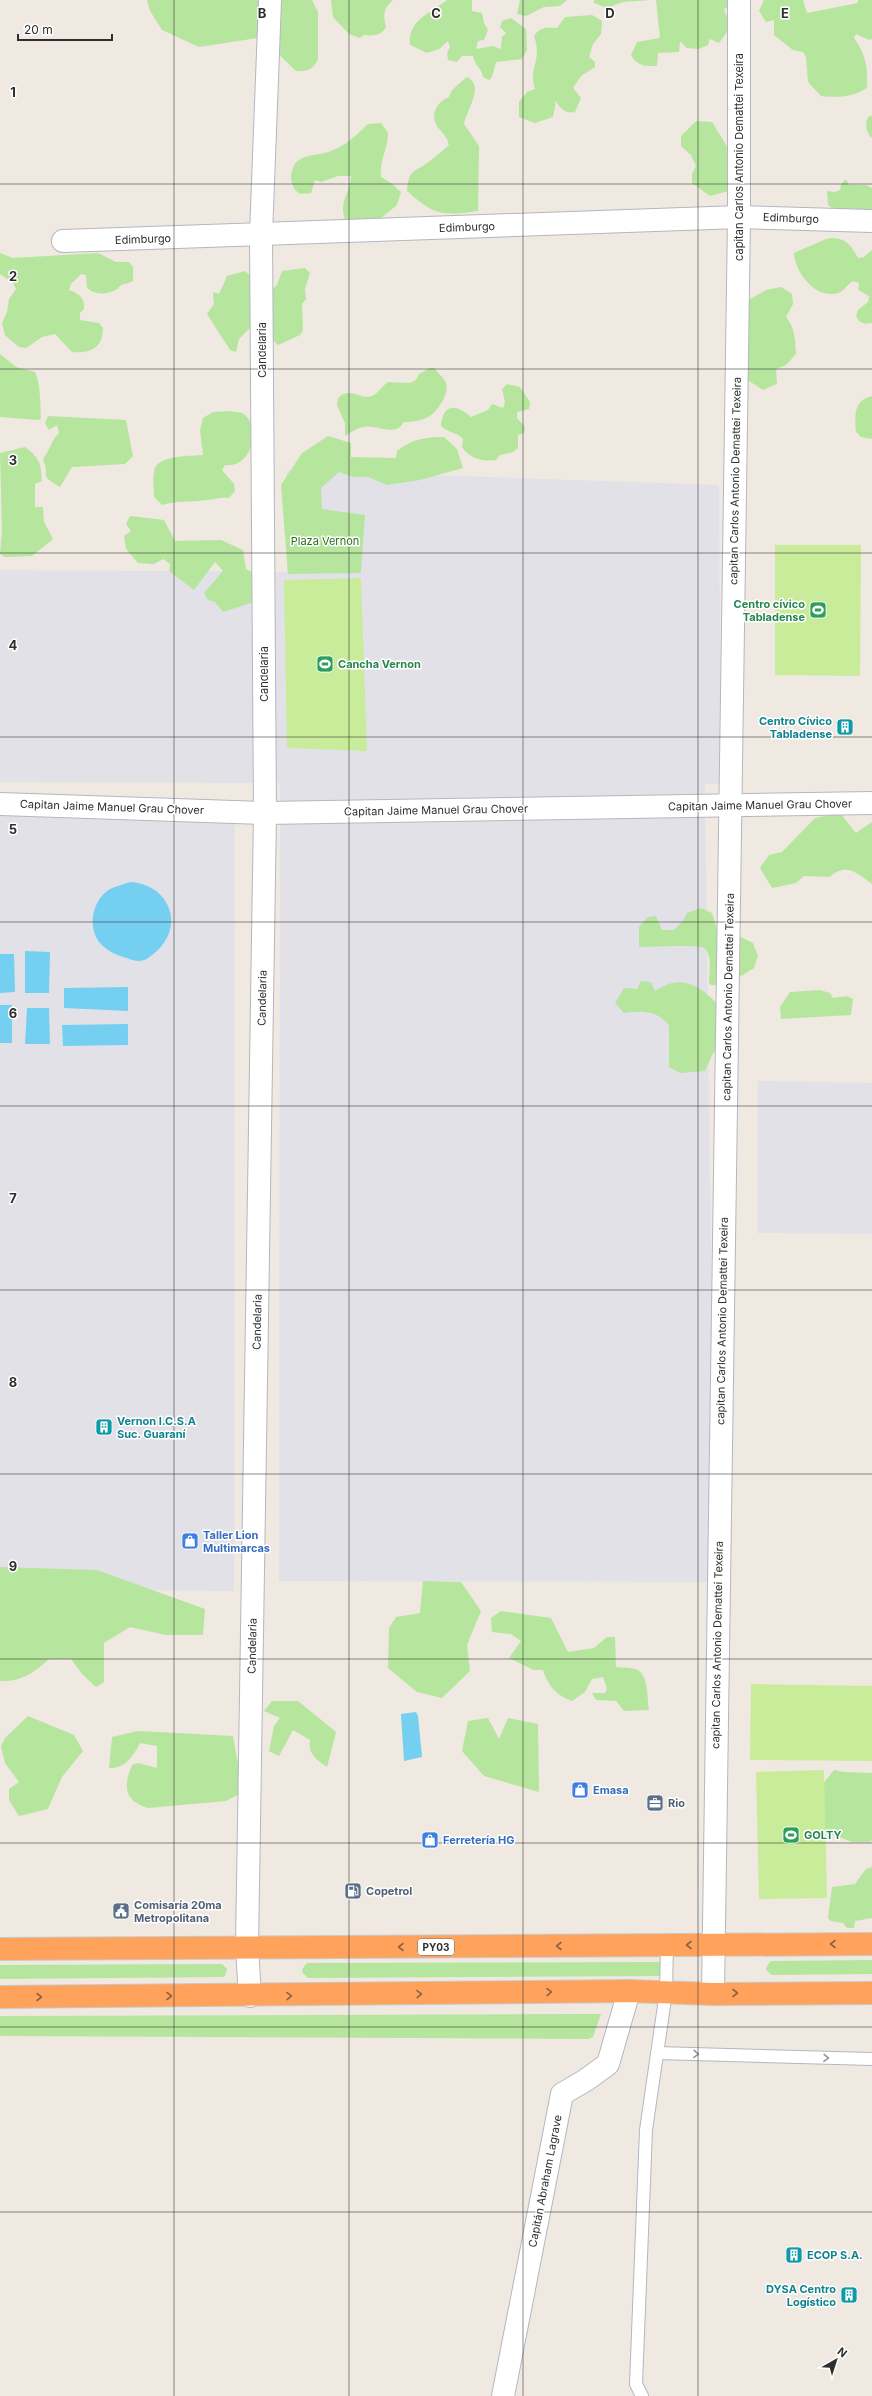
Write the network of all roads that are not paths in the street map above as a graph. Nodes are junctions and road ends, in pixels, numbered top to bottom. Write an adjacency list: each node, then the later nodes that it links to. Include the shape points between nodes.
1 (270, 0): 5 (street, Candelaria)
2 (739, 0): 3 (street, capitan Carlos Antonio Demattei Texeira)
3 (739, 217): 4 (street, Edimburgo); 5 (street, Edimburgo); 9 (street, capitan Carlos Antonio Demattei Texeira)
4 (872, 221)
5 (261, 235): 6 (street, Edimburgo); 10 (street, Candelaria)
6 (62, 241)
7 (872, 803): 9 (street, Capitan Jaime Manuel Grau Chover)
8 (0, 804): 10 (street, Capitan Jaime Manuel Grau Chover)
9 (731, 805): 10 (street, Capitan Jaime Manuel Grau Chover); 13 (street, capitan Carlos Antonio Demattei Texeira)
10 (265, 813): 14 (street, Candelaria)
11 (872, 1944): 13 (highway, PY03, one-way to 13)
12 (667, 1945): 13 (highway, PY03, one-way to 12); 14 (highway, PY03, one-way to 14); 17 (lane)
13 (712, 1945): 19 (street, capitan Carlos Antonio Demattei Texeira)
14 (247, 1948): 15 (highway, PY03); 20 (street, Candelaria)
15 (0, 1949)
16 (629, 1991): 17 (highway); 20 (highway, one-way to 16); 24 (street, Capitán Abraham Lagrave, via 608,2064 562,2094)
17 (666, 1992): 19 (highway); 22 (lane)
18 (872, 1992): 19 (highway, one-way to 18)
19 (713, 1994)
20 (250, 1996): 21 (highway, one-way to 20)
21 (0, 1997)
22 (657, 2053): 23 (lane, one-way to 23); 25 (lane, via 646,2130 636,2384)
23 (872, 2059)
24 (503, 2396)
25 (642, 2396)

